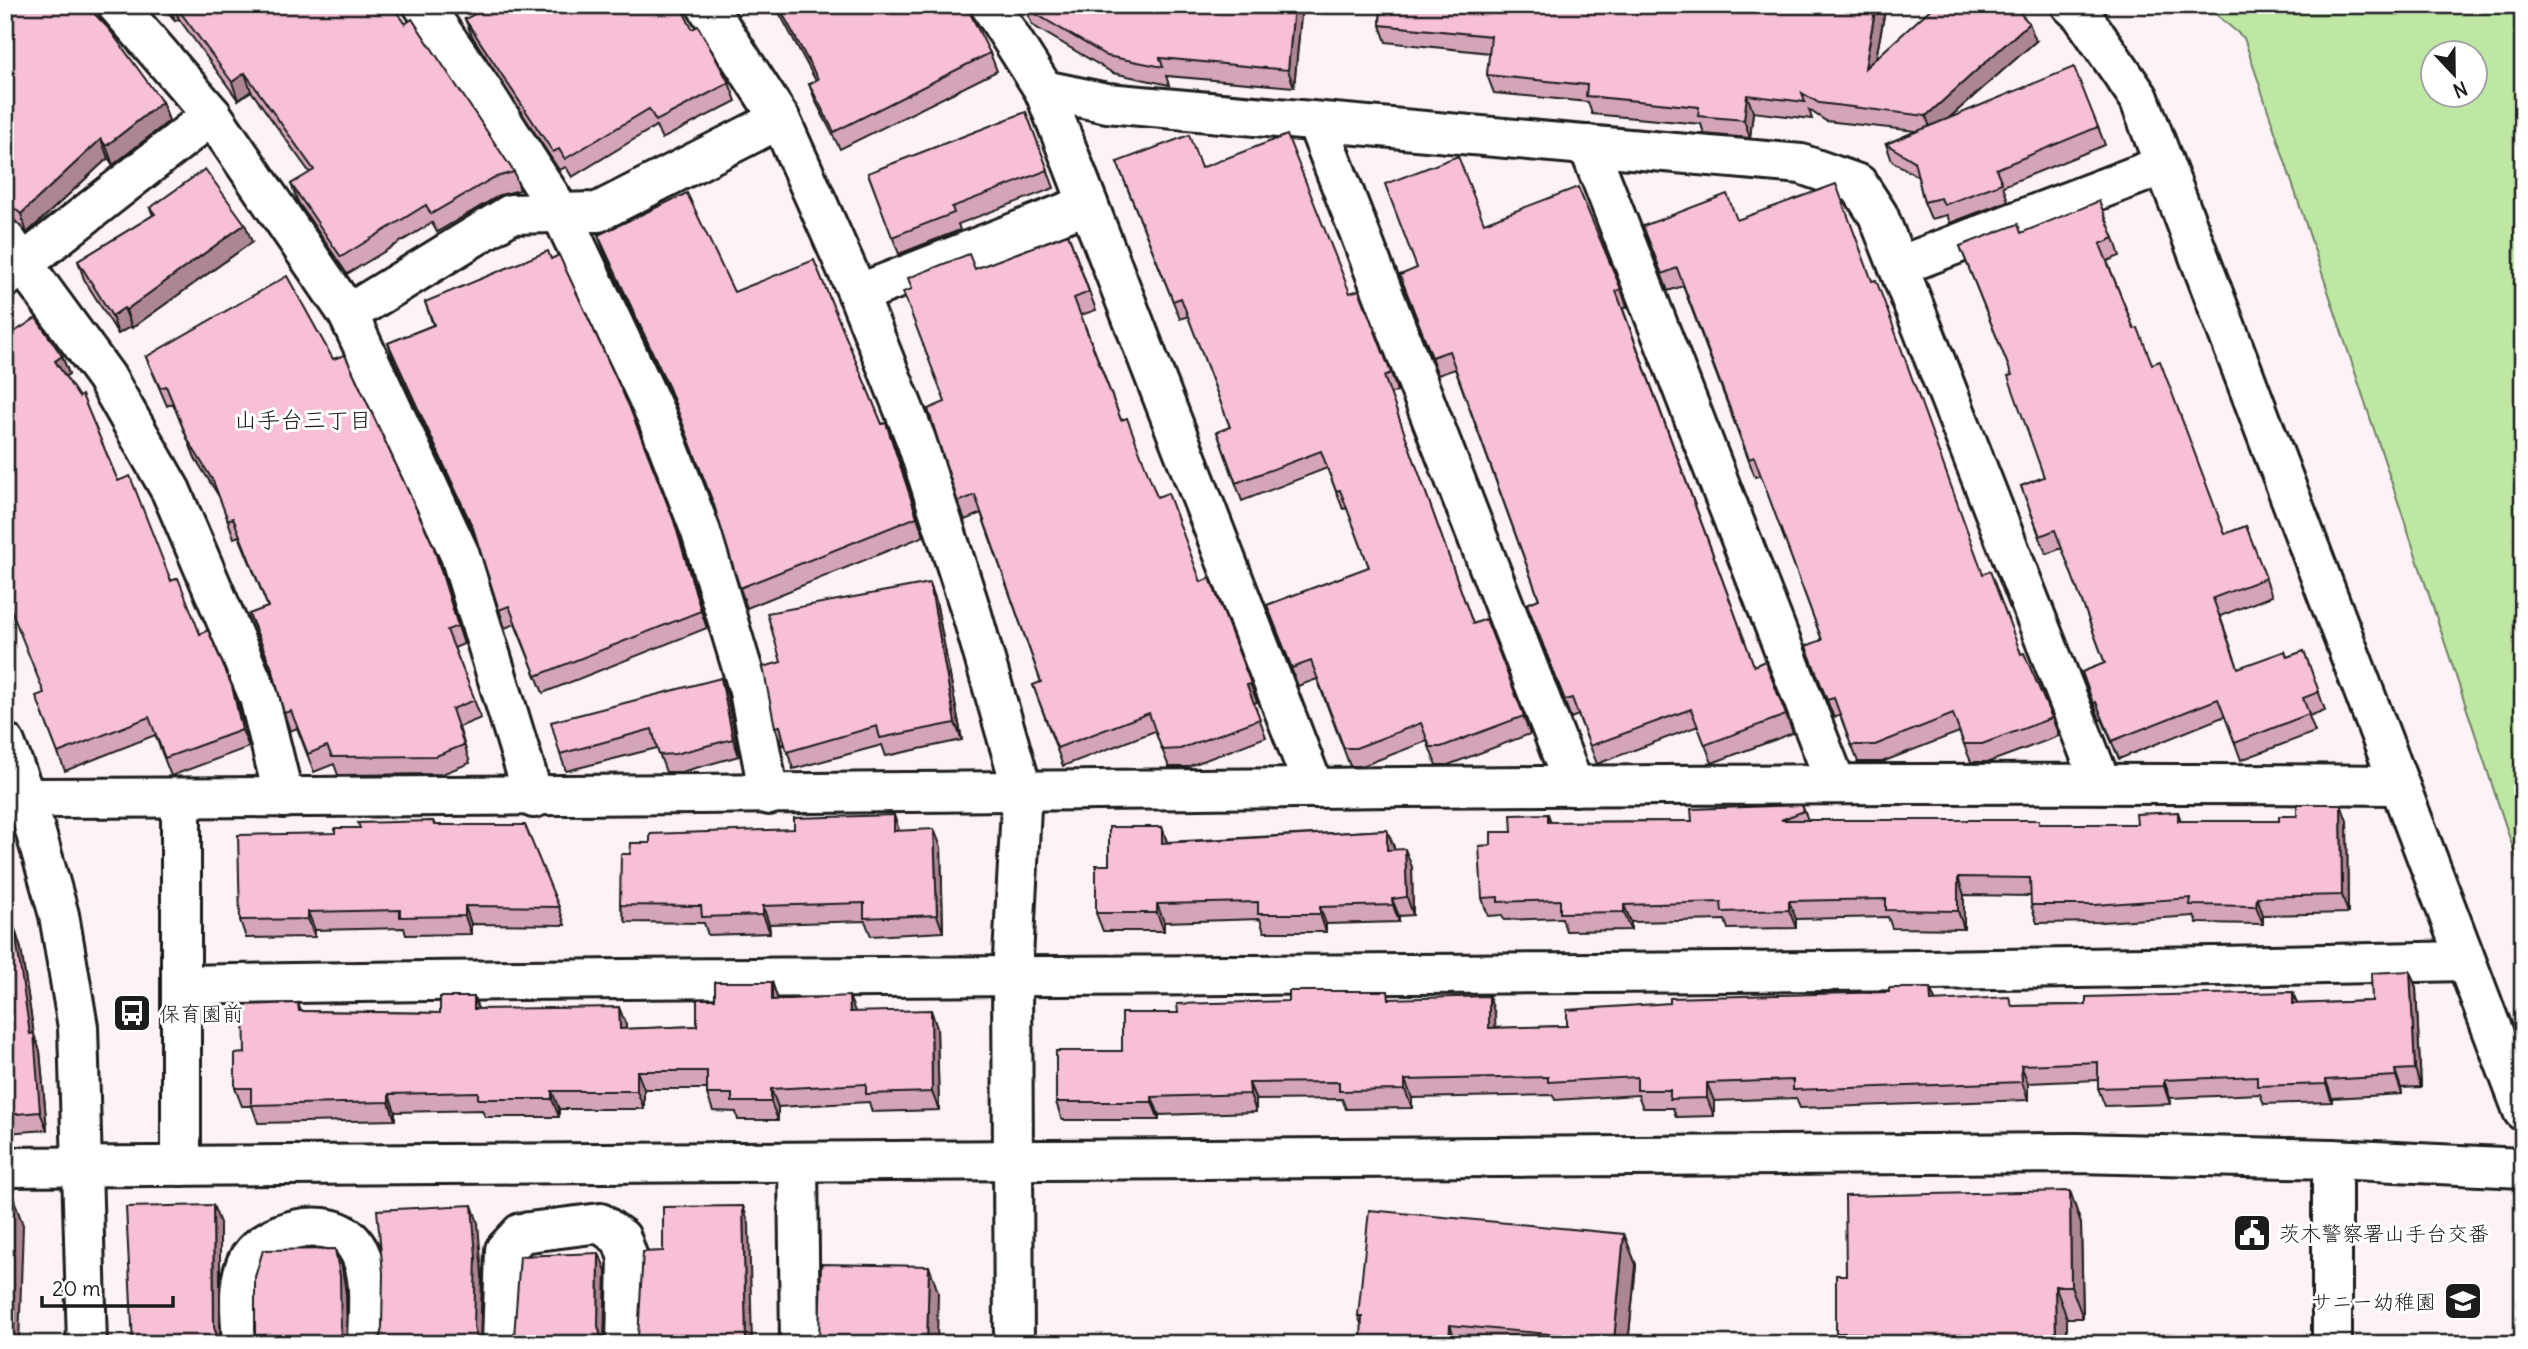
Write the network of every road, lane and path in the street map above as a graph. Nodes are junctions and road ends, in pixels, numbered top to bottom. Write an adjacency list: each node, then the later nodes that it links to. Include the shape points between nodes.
1 (117, 5): 7 (street)
2 (423, 5): 13 (street)
3 (706, 5): 8 (street)
4 (990, 5): 6 (street)
5 (2071, 5): 11 (street, via 2139,98)
6 (1044, 90): 9 (street, via 1107,103); 12 (street)
7 (212, 115): 14 (street); 17 (street)
8 (780, 119): 13 (street, via 598,212); 16 (street)
9 (1317, 123): 10 (street); 22 (street)
10 (1588, 145): 15 (street, via 1801,164 1858,184 1878,215); 20 (street)
11 (2164, 165): 15 (street); 21 (street)
12 (1088, 204): 16 (street); 23 (street)
13 (561, 213): 17 (street, via 512,214); 25 (street, via 656,415 701,532 749,691)
14 (11, 260): 28 (street, via 106,377 170,491 258,697)
15 (1899, 266): 19 (street)
16 (858, 294): 24 (street, via 916,440)
17 (348, 314): 29 (street, via 460,555)
18 (5, 743): 26 (street)
19 (2101, 783): 20 (street); 21 (street)
20 (1836, 784): 22 (street)
21 (2397, 785): 30 (street)
22 (1574, 786): 23 (street)
23 (1314, 788): 24 (street)
24 (1022, 789): 25 (street); 31 (street)
25 (769, 795): 29 (street)
26 (26, 798): 27 (street); 40 (street, via 59,915 78,1027)
27 (181, 798): 28 (street); 32 (street)
28 (284, 798): 29 (street)
29 (534, 798)
30 (2465, 961): 31 (street, via 1683,974); 33 (street)
31 (1013, 976): 32 (street); 35 (street)
32 (181, 985): 37 (street)
33 (2523, 1111)
34 (2332, 1159): 35 (street, via 2077,1153); 39 (street); 48 (street)
35 (1015, 1160): 36 (street); 47 (street)
36 (798, 1161): 37 (street); 46 (street)
37 (181, 1166): 40 (street)
38 (5, 1167): 40 (street)
39 (2523, 1168)
40 (82, 1169): 41 (street)
41 (87, 1344)
42 (243, 1344): 43 (street, via 240,1300 246,1264 261,1243 284,1231 313,1228 337,1232 355,1243 366,1268)
43 (367, 1344)
44 (502, 1344): 45 (street, via 505,1250 522,1233 600,1223 621,1238 628,1258)
45 (626, 1344)
46 (800, 1344)
47 (1014, 1344)
48 (2332, 1344)

